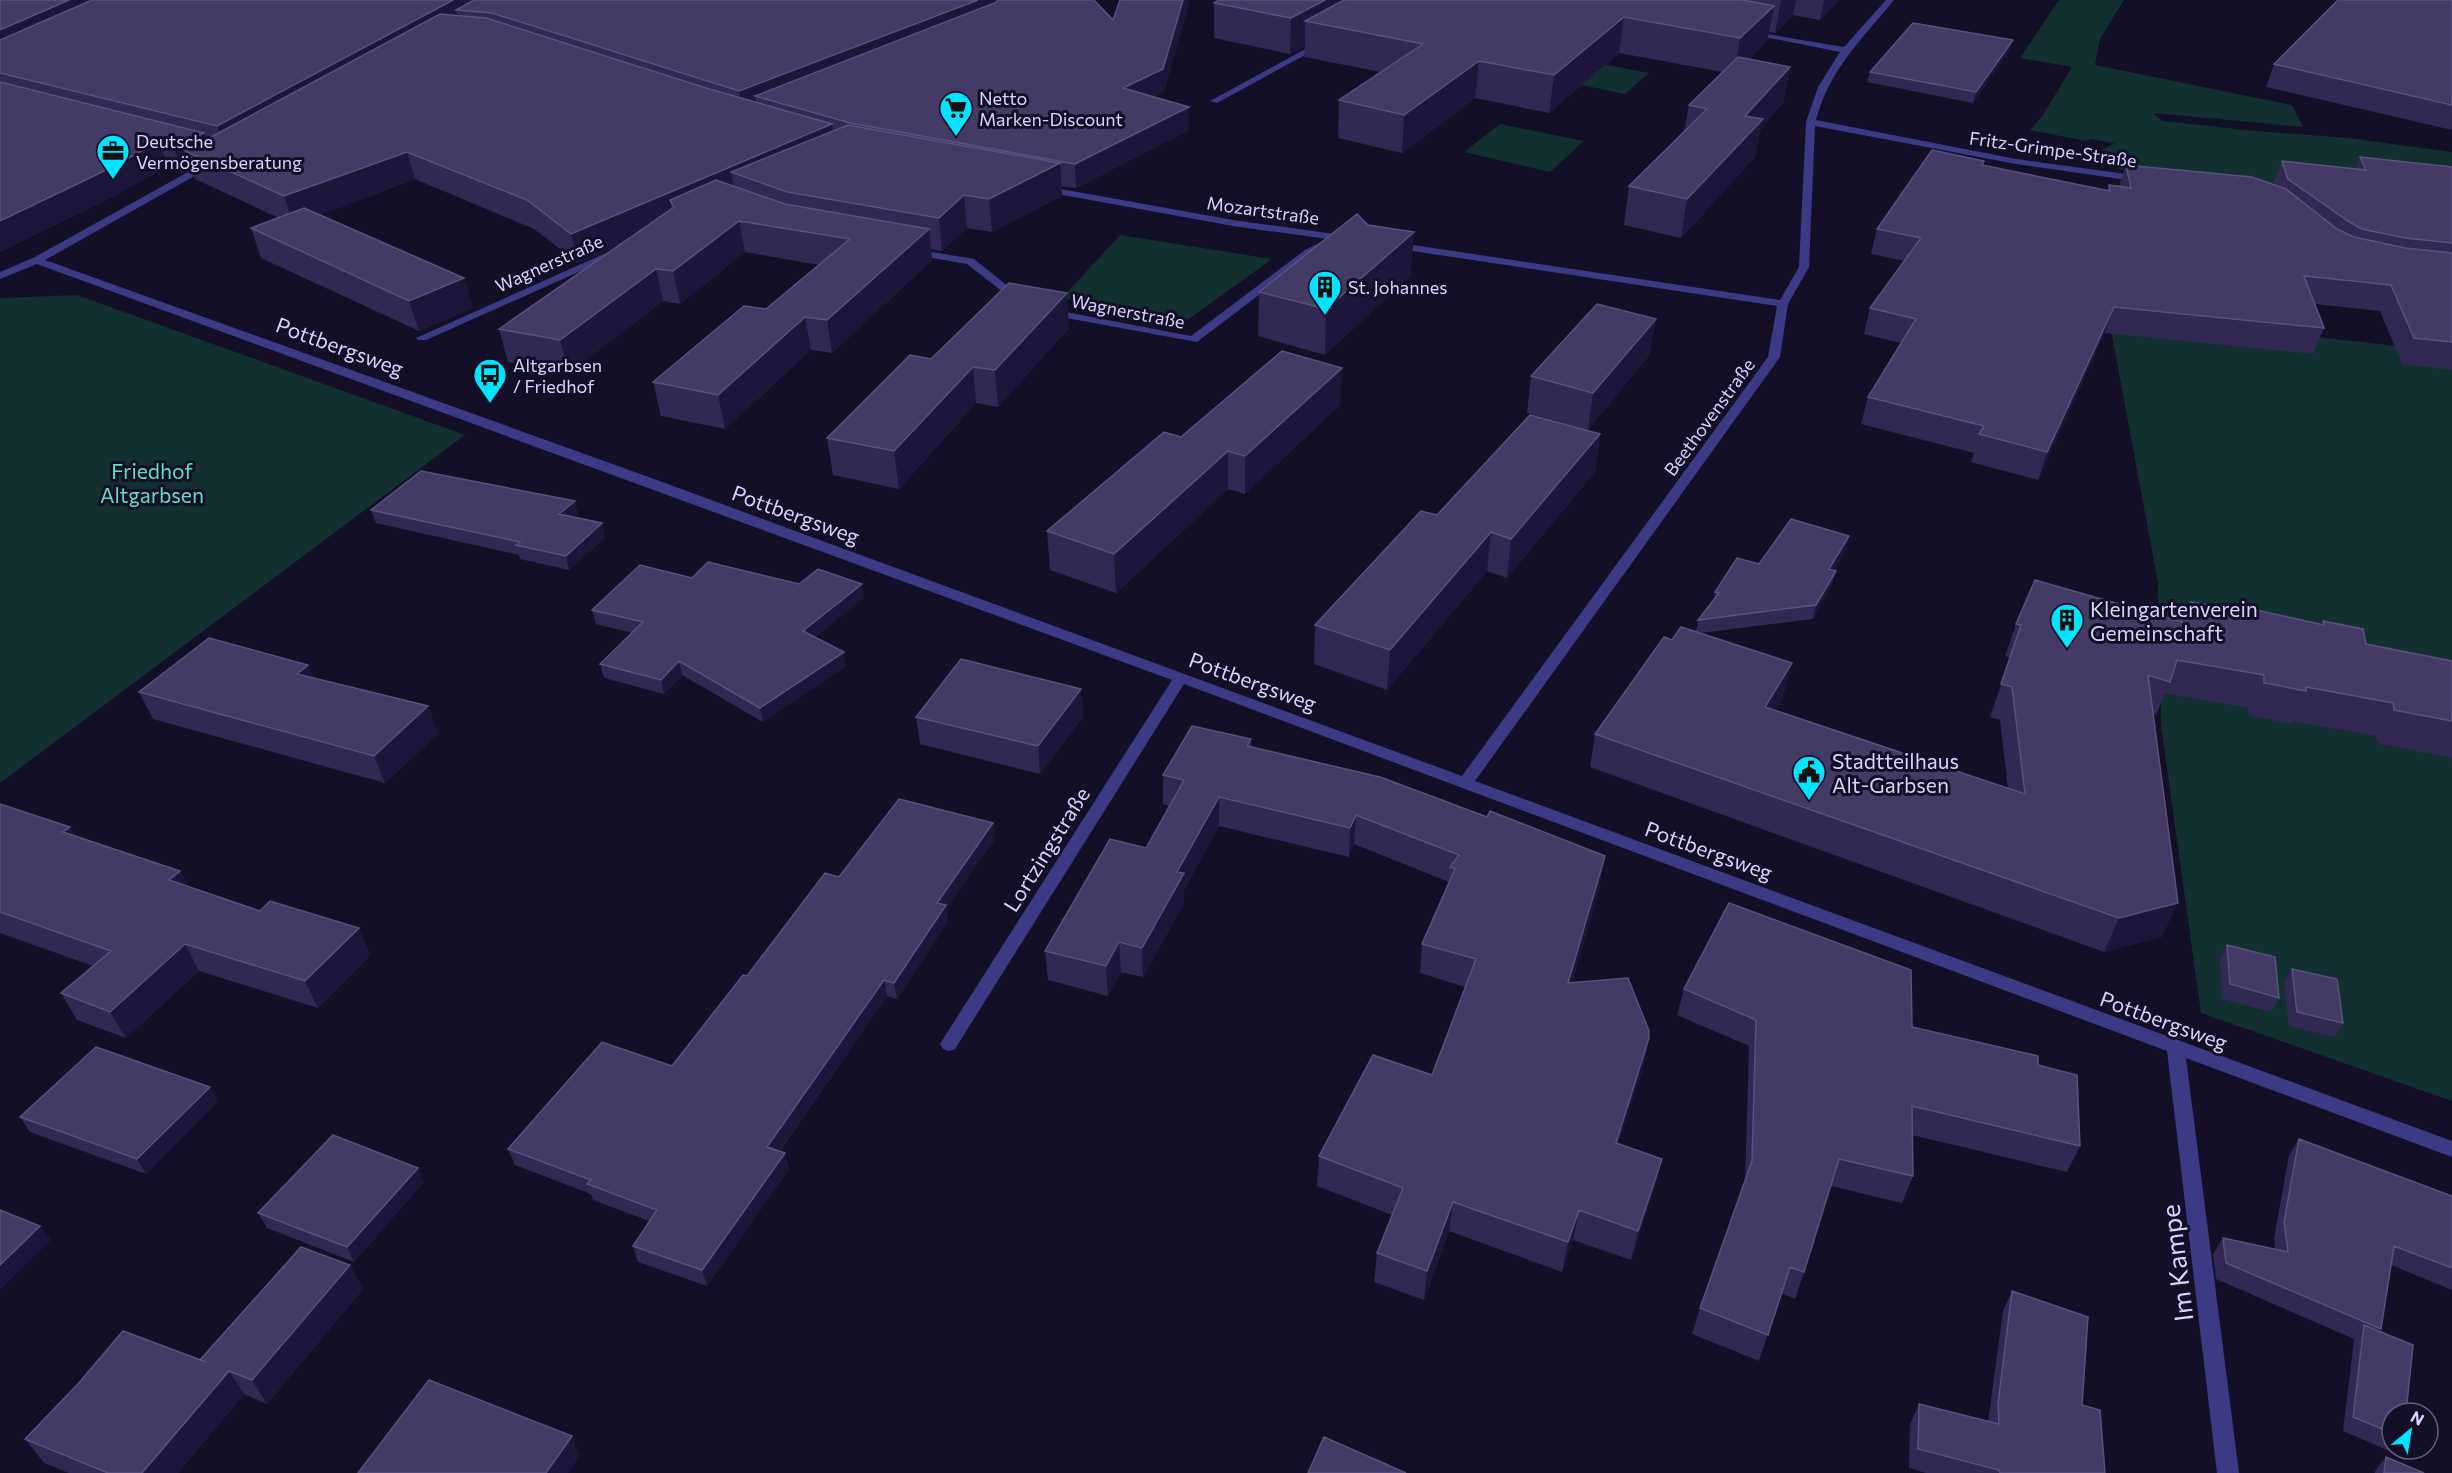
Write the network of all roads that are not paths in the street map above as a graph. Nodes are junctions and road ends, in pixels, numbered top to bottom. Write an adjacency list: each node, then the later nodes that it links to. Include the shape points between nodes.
1 (1890, 0): 4 (street, Beethovenstraße)
2 (1738, 31): 4 (street)
3 (1336, 35): 5 (street)
4 (1844, 50): 6 (street, Beethovenstraße, via 1814,105)
5 (1214, 101)
6 (1811, 122): 8 (street, Fritz-Grimpe-Straße, via 2005,161); 17 (street, Beethovenstraße, via 1804,267)
7 (216, 161): 15 (street)
8 (2155, 181)
9 (1033, 187): 10 (street, Mozartstraße)
10 (1339, 238): 11 (street, Mozartstraße); 19 (street, Wagnerstraße, via 1309,252 1193,340)
11 (1360, 240)
12 (1382, 243): 17 (street)
13 (629, 246): 20 (street, Wagnerstraße)
14 (908, 251): 18 (street, via 970,261)
15 (37, 260): 16 (street); 21 (street, Pottbergsweg)
16 (0, 276)
17 (1783, 304): 22 (street, Beethovenstraße, via 1774,357)
18 (1029, 307)
19 (1041, 310)
20 (422, 338)
21 (1181, 677): 22 (street, Pottbergsweg); 23 (street, Lortzingstraße)
22 (1465, 783): 24 (street, Pottbergsweg)
23 (949, 1044)
24 (2176, 1047): 25 (street, Pottbergsweg); 26 (street, Im Kampe)
25 (2452, 1149)
26 (2228, 1473)

